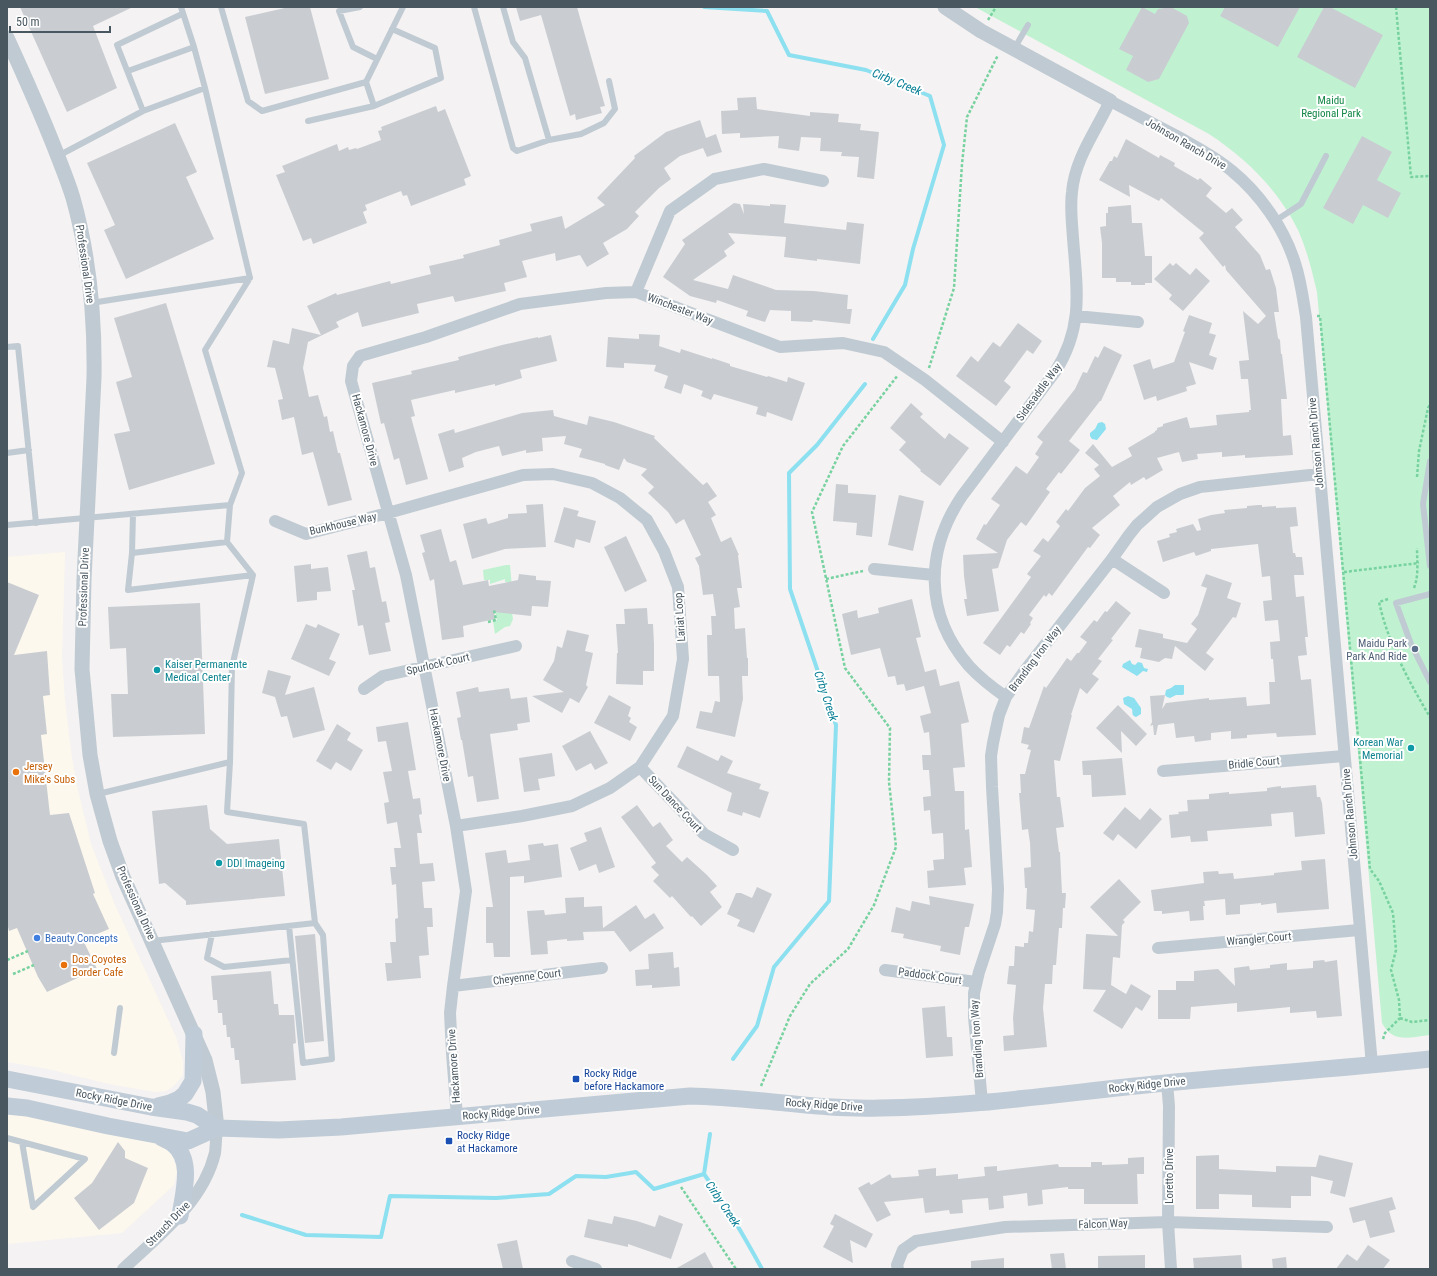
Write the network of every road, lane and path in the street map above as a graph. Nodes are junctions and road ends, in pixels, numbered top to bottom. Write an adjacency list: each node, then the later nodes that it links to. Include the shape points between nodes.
1 (181, 7): 10 (lane)
2 (221, 7): 19 (lane, via 248,101 262,111)
3 (360, 7): 16 (lane, via 339,11 353,47)
4 (394, 7): 9 (lane)
5 (474, 7): 25 (lane, via 513,148 517,151)
6 (503, 7): 25 (lane, via 513,42 525,58)
7 (945, 7): 14 (street, Johnson Ranch Drive)
8 (1396, 7): 28 (path, via 1411,177)
9 (402, 8): 12 (lane)
10 (182, 14): 15 (lane); 17 (lane, via 117,45)
11 (1028, 25): 14 (lane)
12 (392, 30): 16 (lane); 22 (lane, via 435,48 441,78)
13 (7, 38): 26 (street, Professional Drive)
14 (1009, 46): 21 (street, Johnson Ranch Drive); 39 (path, via 967,116 954,288)
15 (194, 47): 17 (lane); 20 (lane)
16 (377, 59): 19 (lane)
17 (128, 71): 23 (lane)
18 (609, 81): 25 (lane, via 615,109 604,123 581,134)
19 (366, 82): 22 (lane)
20 (205, 88): 23 (lane); 31 (lane)
21 (1110, 101): 30 (street, Johnson Ranch Drive, via 1232,171 1248,186); 34 (street, Sidesaddle Way, via 1081,157 1072,190)
22 (374, 106): 24 (lane)
23 (143, 111): 26 (lane)
24 (308, 121)
25 (548, 140)
26 (58, 156): 33 (street, Professional Drive, via 73,196 80,227)
27 (1326, 156): 30 (lane, via 1302,204)
28 (1430, 176)
29 (823, 181): 32 (street, via 764,169 715,179 670,211)
30 (1275, 221): 35 (street, Johnson Ranch Drive, via 1295,262)
31 (250, 278): 33 (lane); 46 (lane, via 205,350 242,473)
32 (636, 292): 38 (street, Winchester Way, via 780,347 843,343 884,352); 40 (street, Winchester Way, via 606,293 520,304 426,337 360,356 353,366)
33 (90, 303): 49 (street, Professional Drive, via 94,378)
34 (1076, 316): 36 (street); 41 (street, Sidesaddle Way, via 1072,337 1063,360)
35 (1306, 317): 45 (street, Johnson Ranch Drive); 60 (path, via 1320,316)
36 (1138, 322)
37 (7, 347): 42 (lane, via 18,346)
38 (905, 366): 39 (street, Winchester Way); 63 (path, via 843,446 812,512)
39 (925, 380): 41 (street, Winchester Way)
40 (351, 381): 47 (street, Hackamore Drive)
41 (1003, 442): 62 (street, Sidesaddle Way, via 952,510 941,536)
42 (29, 450): 43 (lane); 51 (lane)
43 (7, 453)
44 (1430, 462): 52 (lane, via 1423,504)
45 (1319, 474): 56 (street, Branding Iron Way, via 1218,484 1180,494 1157,506 1147,515); 75 (street, Johnson Ranch Drive)
46 (230, 506): 48 (lane); 54 (lane)
47 (388, 513): 50 (street, Bunkhouse Way, via 306,534); 70 (street, Hackamore Drive, via 406,575); 77 (street, Lariat Loop, via 523,476 553,474 592,483 620,498 647,520 664,551 678,587 683,659 673,716)
48 (133, 514): 49 (lane); 55 (lane)
49 (87, 519): 51 (lane); 79 (street, Professional Drive, via 82,669 90,755)
50 (275, 521)
51 (36, 523): 53 (lane)
52 (1428, 524): 57 (lane)
53 (7, 525)
54 (227, 542): 55 (lane); 61 (lane)
55 (132, 553): 61 (lane, via 128,590)
56 (1112, 559): 64 (street); 73 (street, Branding Iron Way)
57 (1430, 562): 58 (lane); 60 (path)
58 (1430, 566)
59 (874, 569): 62 (street); 63 (path)
60 (1344, 572): 98 (path, via 1370,868 1379,881 1393,913 1396,950 1391,970 1399,1000 1400,1018 1412,1022)
61 (253, 575): 76 (lane, via 232,667)
62 (934, 575): 73 (street, Sidesaddle Way, via 939,610 954,644 978,675)
63 (826, 578): 105 (path, via 845,668 890,728 889,782 896,847 874,905 848,949 810,984 790,1016)
64 (1164, 594)
65 (1430, 594): 71 (lane, via 1396,603 1411,644)
66 (1379, 602): 74 (path, via 1397,654)
67 (494, 610): 68 (path, via 496,620)
68 (488, 622)
69 (516, 646): 70 (street, Spurlock Court)
70 (424, 666): 72 (street, Spurlock Court, via 383,676); 80 (street, Hackamore Drive)
71 (1430, 682)
72 (364, 689)
73 (1006, 697): 95 (street, Branding Iron Way, via 993,743 992,756 997,912)
74 (1430, 717)
75 (1344, 756): 78 (street, Bridle Court); 84 (street, Johnson Ranch Drive)
76 (230, 762): 79 (lane); 82 (lane, via 228,812 304,824)
77 (640, 767): 80 (street, Lariat Loop, via 610,788 572,806); 81 (street, Sun Dance Court, via 704,834)
78 (1163, 771)
79 (97, 794): 86 (street, Professional Drive, via 123,877)
80 (456, 826): 96 (street, Hackamore Drive, via 466,890)
81 (733, 850)
82 (315, 924): 83 (lane); 90 (lane, via 323,935 332,1059 303,1063)
83 (288, 926): 85 (lane); 90 (lane)
84 (1359, 930): 87 (street, Wrangler Court); 102 (street, Johnson Ranch Drive)
85 (212, 934): 86 (lane); 90 (lane, via 207,958 224,967)
86 (152, 941): 99 (street, Professional Drive)
87 (1158, 948)
88 (28, 951): 89 (path)
89 (7, 960)
90 (292, 960)
91 (34, 965): 94 (path)
92 (602, 968): 96 (street, Cheyenne Court)
93 (885, 970): 95 (street, Paddock Court)
94 (13, 974)
95 (976, 982): 106 (street, Branding Iron Way, via 974,1017)
96 (453, 986): 109 (street, Hackamore Drive, via 450,1013)
97 (120, 1008): 100 (lane)
98 (1430, 1020)
99 (194, 1034): 108 (main road, via 193,1081 179,1099); 110 (street, Professional Drive, via 210,1075)
100 (114, 1053)
101 (1430, 1060): 102 (main road, Rocky Ridge Drive)
102 (1372, 1065): 104 (main road, Rocky Ridge Drive)
103 (7, 1079): 108 (main road, Rocky Ridge Drive)
104 (1167, 1083): 106 (main road, Rocky Ridge Drive); 116 (street, Loretto Drive)
105 (756, 1100): 106 (main road, Rocky Ridge Drive, via 850,1108 896,1108); 109 (main road, Rocky Ridge Drive, via 690,1096)
106 (982, 1102)
107 (7, 1106): 111 (main road, Rocky Ridge Drive)
108 (151, 1107): 110 (main road, Rocky Ridge Drive, via 197,1115)
109 (457, 1117): 110 (main road, Rocky Ridge Drive, via 279,1130)
110 (217, 1128): 111 (main road, Rocky Ridge Drive, via 188,1141); 115 (street, Strauch Drive, via 215,1152 204,1182)
111 (158, 1136): 115 (main road, via 174,1144 183,1157 186,1170)
112 (7, 1138): 113 (lane)
113 (22, 1142): 113 (lane, via 85,1159 33,1207 30,1192)
114 (681, 1186): 121 (path)
115 (180, 1216): 119 (street, Strauch Drive)
116 (1168, 1222): 117 (street, Falcon Way); 122 (street, Falcon Way, via 1006,1227 916,1241 903,1250); 123 (street, Loretto Drive)
117 (1327, 1227)
118 (572, 1261): 120 (street)
119 (123, 1269)
120 (596, 1269)
121 (736, 1269)
122 (898, 1269)
123 (1171, 1269)

